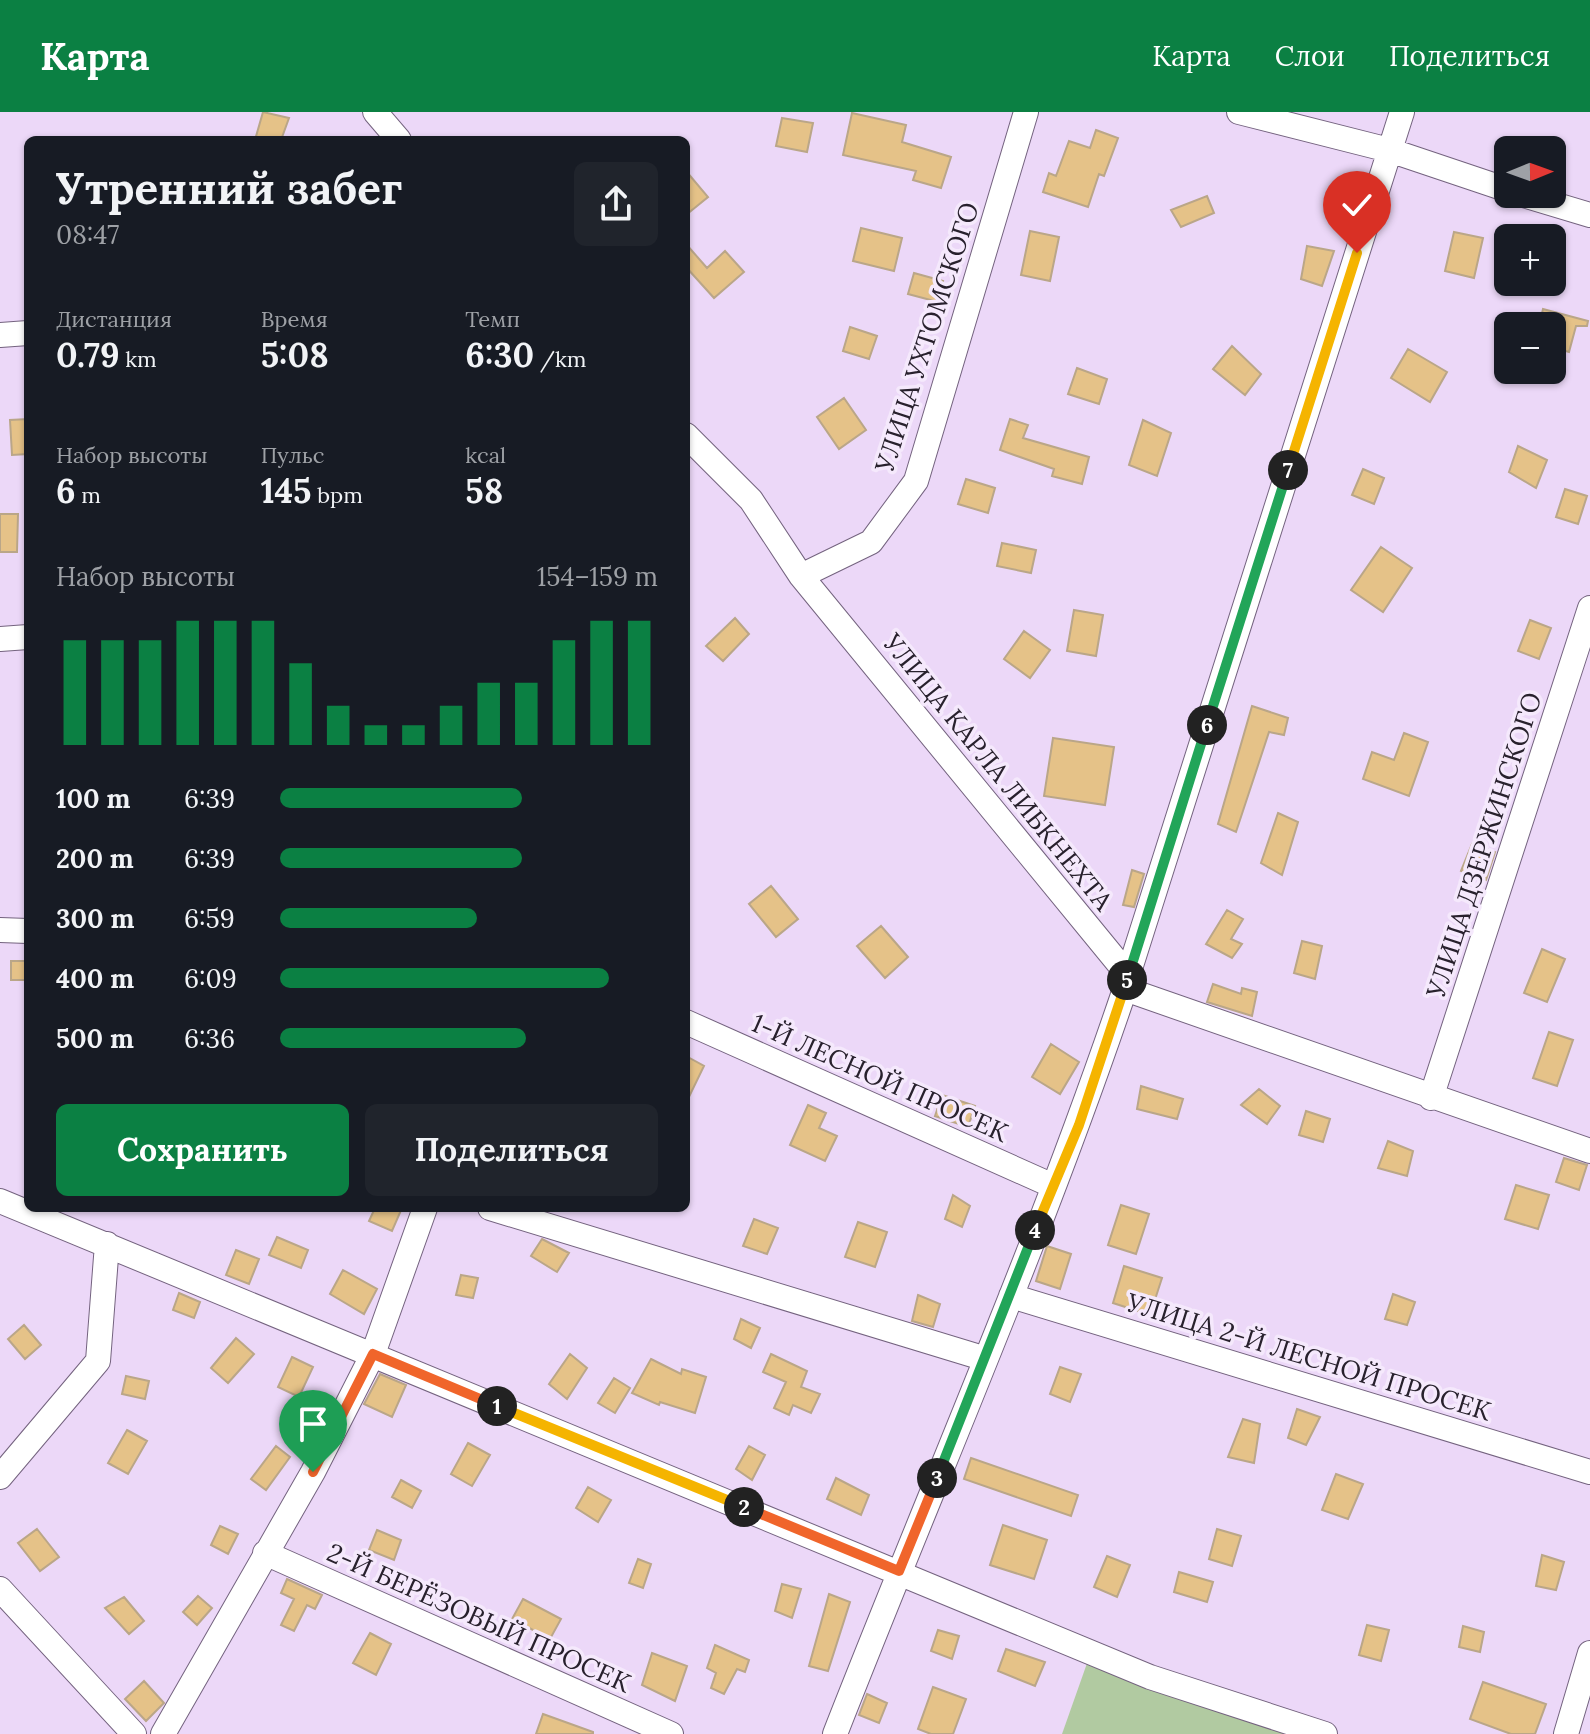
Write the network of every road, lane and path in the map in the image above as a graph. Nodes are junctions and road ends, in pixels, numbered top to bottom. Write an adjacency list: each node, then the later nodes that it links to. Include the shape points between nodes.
1 (1026, 112): 11 (street, УЛИЦА УХТОМСКОГО, via 916,481 871,542)
2 (1239, 112): 4 (street)
3 (1402, 112): 4 (street)
4 (1389, 150): 5 (street); 17 (street)
5 (1494, 185)
6 (1566, 208): 7 (street)
7 (1590, 215)
8 (24, 333): 9 (street)
9 (0, 335)
10 (690, 439): 11 (street, УЛИЦА КАРЛА ЛИБКНЕХТА, via 751,500)
11 (801, 576): 17 (street, УЛИЦА КАРЛА ЛИБКНЕХТА)
12 (1590, 608): 19 (street, УЛИЦА ДЗЕРЖИНСКОГО)
13 (24, 637): 14 (street)
14 (0, 639)
15 (0, 930): 16 (street)
16 (24, 931)
17 (1126, 982): 19 (street); 21 (street, via 1079,1125)
18 (690, 1024): 21 (street, 1-Й ЛЕСНОЙ ПРОСЕК)
19 (1431, 1098): 20 (street)
20 (1590, 1151)
21 (1051, 1185): 28 (street)
22 (0, 1201): 23 (street)
23 (24, 1211)
24 (27, 1212): 27 (street)
25 (424, 1212): 29 (street)
26 (503, 1212): 30 (street)
27 (107, 1244): 29 (street); 32 (street, via 98,1361)
28 (1011, 1296): 30 (street); 31 (street, УЛИЦА 2-Й ЛЕСНОЙ ПРОСЕК)
29 (373, 1354): 33 (street); 34 (street)
30 (986, 1359): 34 (street)
31 (1590, 1472)
32 (0, 1477)
33 (265, 1553): 38 (street); 39 (street, 2-Й БЕРЁЗОВЫЙ ПРОСЕК)
34 (899, 1571): 40 (street); 41 (street, via 1150,1677)
35 (0, 1589): 37 (street)
36 (1590, 1653): 42 (street)
37 (134, 1734)
38 (163, 1734)
39 (671, 1734)
40 (835, 1734)
41 (1325, 1734)
42 (1566, 1734)

